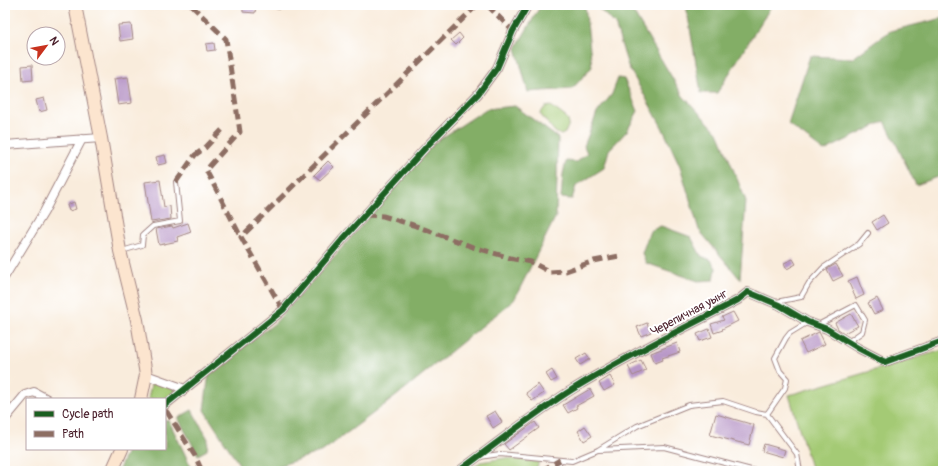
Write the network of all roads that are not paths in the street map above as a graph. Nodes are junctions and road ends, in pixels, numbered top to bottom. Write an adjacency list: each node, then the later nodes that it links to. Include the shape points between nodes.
1 (75, 5): 3 (main road)
2 (528, 5): 16 (street, via 497,68 478,94 427,146 283,310)
3 (100, 138): 4 (street); 8 (main road)
4 (82, 139): 5 (street); 9 (street, via 44,212)
5 (5, 145)
6 (176, 182): 8 (lane, via 180,221 153,226 143,235 142,245)
7 (868, 233): 10 (lane, via 859,244 823,268 809,283 801,297)
8 (120, 251): 15 (main road, via 138,320)
9 (5, 276)
10 (774, 303): 11 (street, Черепичная уынг); 24 (street, Черепичная уынг, via 748,292 738,300 572,390)
11 (808, 322): 12 (street, Черепичная уынг); 20 (lane, via 790,333 775,358 780,371 787,379 785,388)
12 (817, 325): 14 (street, Черепичная уынг); 14 (lane, via 856,305 864,320 862,332)
13 (943, 341): 14 (street, Черепичная уынг, via 885,362)
14 (848, 342)
15 (146, 375): 16 (street); 18 (main road)
16 (185, 389): 19 (street)
17 (45, 398): 21 (street, via 34,392 25,395)
18 (142, 398)
19 (166, 404)
20 (767, 414): 23 (lane, via 722,401 689,406 637,426); 30 (lane, via 797,454)
21 (5, 419)
22 (120, 450): 26 (main road)
23 (598, 450): 25 (lane, via 572,461); 29 (lane, via 664,447)
24 (475, 458): 25 (lane, via 500,454); 27 (street, Черепичная уынг)
25 (560, 460): 28 (lane)
26 (112, 471)
27 (459, 471)
28 (557, 471)
29 (755, 471)
30 (800, 471)

